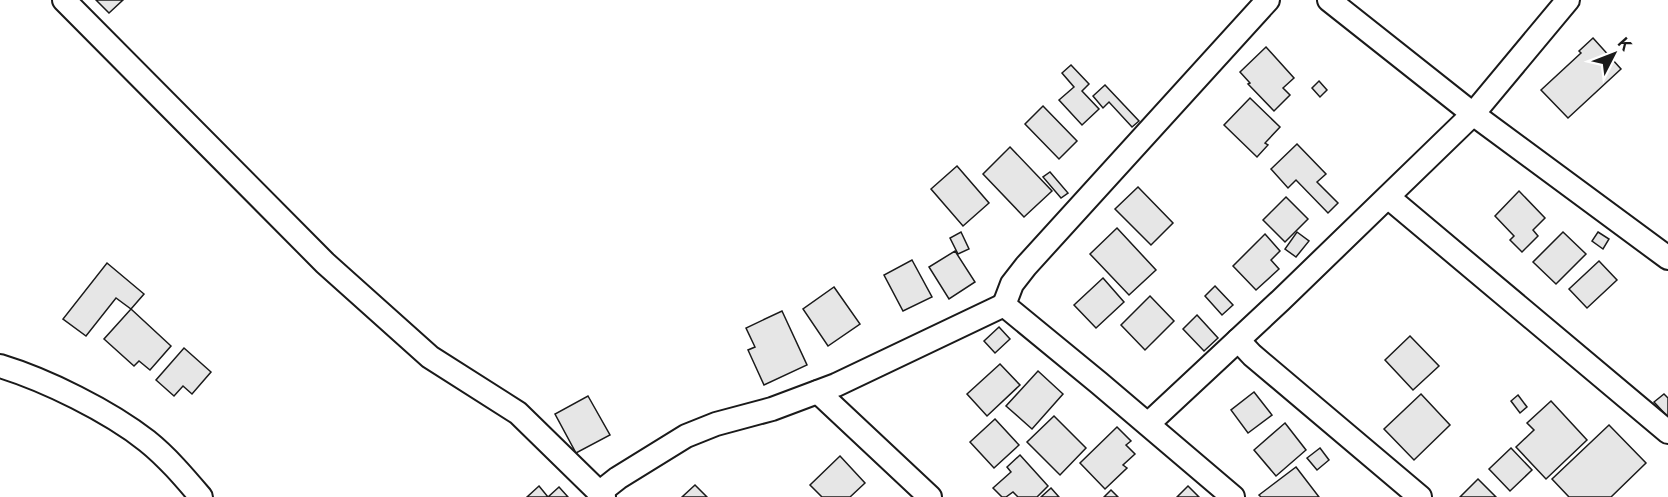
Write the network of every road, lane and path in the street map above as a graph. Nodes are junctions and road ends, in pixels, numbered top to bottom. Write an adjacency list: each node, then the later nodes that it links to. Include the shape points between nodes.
1 (64, 0): 14 (street, via 325,263 430,357 518,413)
2 (1268, 0): 8 (street, via 1026,266 1012,284)
3 (1329, 0): 5 (street)
4 (1568, 0): 5 (street)
5 (1473, 114): 6 (street); 7 (street)
6 (1388, 197): 9 (street); 13 (street)
7 (1668, 258)
8 (1004, 305): 11 (street); 12 (street)
9 (1238, 340): 12 (street); 18 (street)
10 (0, 366): 15 (street, via 31,376 118,422 147,441)
11 (818, 392): 14 (street, via 686,436 618,478); 16 (street)
12 (1148, 424): 17 (street)
13 (1668, 432)
14 (601, 495)
15 (201, 497)
16 (930, 497)
17 (1233, 497)
18 (1420, 497)

